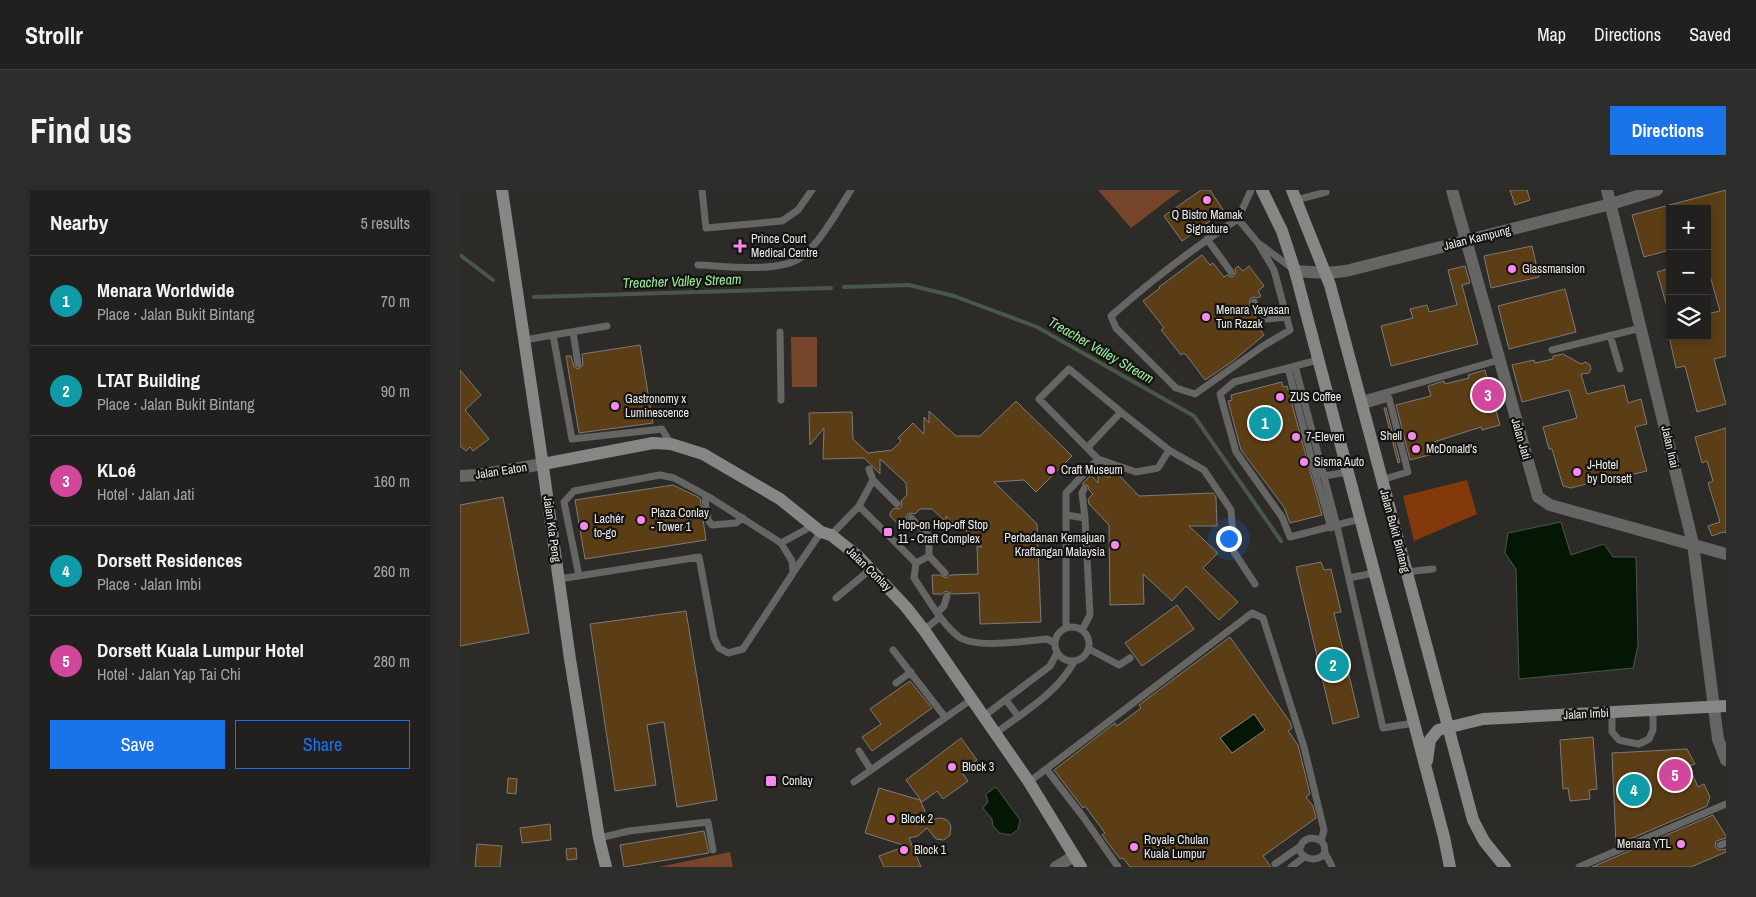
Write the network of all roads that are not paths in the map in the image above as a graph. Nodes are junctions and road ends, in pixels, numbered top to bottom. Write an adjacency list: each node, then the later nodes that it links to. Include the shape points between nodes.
1 (502, 190): 29 (street, Jalan Kia Peng)
2 (702, 190): 3 (lane, via 706,228 782,221 798,210)
3 (812, 190)
4 (851, 190): 17 (lane, via 820,237 801,258 776,267)
5 (1251, 190): 13 (lane)
6 (1262, 190): 18 (street, via 1282,231)
7 (1325, 190): 11 (lane)
8 (1452, 190): 15 (street, Jalan Jati)
9 (1607, 190): 12 (street, Jalan Inai)
10 (1657, 190): 12 (street, Jalan Kampung)
11 (1294, 195): 20 (street, Jalan Bukit Bintang)
12 (1611, 204): 15 (street, Jalan Kampung); 24 (street, Jalan Inai)
13 (1238, 219): 14 (lane); 16 (lane)
14 (1207, 239): 19 (lane); 22 (lane, via 1111,316 1116,328 1176,388 1195,394 1290,330)
15 (1466, 241): 20 (street, Jalan Kampung); 32 (street, Jalan Jati)
16 (1258, 243): 18 (lane); 22 (lane, via 1274,270)
17 (698, 265)
18 (1295, 271): 20 (street, Jalan Kampung); 31 (street)
19 (1231, 272)
20 (1326, 273): 38 (street, Jalan Bukit Bintang)
21 (1254, 302): 22 (lane, via 1266,318)
22 (1287, 317)
23 (607, 326): 25 (lane)
24 (1641, 328): 28 (lane); 64 (street, Jalan Inai)
25 (573, 332): 27 (lane); 33 (lane)
26 (780, 332): 37 (lane)
27 (553, 335): 29 (lane); 40 (lane, via 572,439 662,429)
28 (1610, 335): 30 (lane); 36 (lane)
29 (525, 340): 44 (street, Jalan Kia Peng)
30 (1552, 350)
31 (1318, 360): 34 (lane); 47 (street)
32 (1498, 360): 38 (lane); 64 (street, Jalan Jati, via 1538,497 1550,505)
33 (578, 364)
34 (1296, 366): 35 (lane); 49 (lane)
35 (1288, 368): 46 (lane); 61 (lane, via 1234,382 1220,394 1236,452 1282,517 1290,537)
36 (1620, 369)
37 (781, 400)
38 (1361, 403): 51 (street, Jalan Bukit Bintang); 51 (lane, via 1389,398 1406,463 1408,472)
39 (1121, 412): 41 (lane); 41 (lane, via 1069,370 1039,399); 42 (lane)
40 (671, 444): 44 (street, Jalan Conlay, via 654,443); 62 (street, Jalan Conlay, via 703,454 780,499)
41 (1087, 448): 43 (lane)
42 (1169, 450): 43 (lane, via 1158,468 1136,472); 77 (lane, via 1204,470 1231,510 1234,552)
43 (1098, 459): 56 (lane, via 1066,493)
44 (543, 464): 48 (street, Jalan Eaton); 76 (street, Jalan Kia Peng)
45 (869, 469): 50 (lane)
46 (1314, 469): 49 (lane); 61 (lane)
47 (1348, 472): 49 (lane); 60 (street)
48 (460, 476)
49 (1324, 476): 61 (lane)
50 (873, 480): 54 (lane); 55 (lane)
51 (1381, 480): 70 (street, Jalan Bukit Bintang)
52 (1084, 489): 59 (lane)
53 (709, 497): 57 (lane); 57 (lane, via 705,500 708,520 712,524 736,523); 74 (lane, via 674,478 660,476 574,491 564,502)
54 (898, 504)
55 (859, 506): 62 (lane); 67 (lane)
56 (1066, 515): 59 (lane); 81 (lane)
57 (742, 518): 63 (lane)
58 (912, 518): 66 (lane, via 929,536)
59 (1085, 518): 83 (lane, via 1090,615)
60 (1360, 519): 61 (lane); 73 (street)
61 (1334, 527): 75 (lane)
62 (822, 531): 63 (lane); 68 (street, Jalan Conlay); 71 (lane)
63 (781, 543): 71 (lane, via 792,561)
64 (1693, 544): 65 (street, Jalan Jati); 94 (street, Jalan Inai)
65 (1726, 554)
66 (929, 556): 67 (lane); 72 (lane)
67 (916, 563): 80 (lane, via 914,578)
68 (871, 569): 79 (lane); 82 (street, Jalan Conlay)
69 (1434, 569): 70 (lane)
70 (1406, 572): 101 (street, Jalan Bukit Bintang)
71 (793, 573): 74 (lane, via 744,649 728,653 719,648 714,638 702,555)
72 (945, 573)
73 (1374, 573): 75 (lane); 100 (street)
74 (580, 576): 76 (lane)
75 (1349, 578): 100 (lane, via 1383,728)
76 (559, 579): 111 (street, Jalan Kia Peng)
77 (1255, 584)
78 (947, 596): 80 (lane)
79 (836, 598)
80 (939, 615): 82 (lane); 84 (lane, via 960,638 984,644 1047,639)
81 (1066, 628): 83 (lane); 84 (lane, via 1056,637)
82 (924, 630): 92 (street, Jalan Conlay)
83 (1082, 630): 85 (lane, via 1087,635)
84 (1055, 643): 87 (lane)
85 (1089, 649): 88 (lane, via 1119,665); 89 (lane, via 1086,655)
86 (894, 650): 90 (lane)
87 (1057, 653): 89 (lane, via 1064,660); 93 (lane, via 1050,666)
88 (1130, 658)
89 (1074, 662): 98 (lane, via 1050,693)
90 (911, 672): 91 (lane); 99 (lane)
91 (896, 683)
92 (972, 699): 97 (street, Jalan Conlay); 99 (lane)
93 (1006, 700): 97 (lane); 98 (lane)
94 (1720, 707): 95 (street, Jalan Imbi); 104 (street, Jalan Inai, via 1718,739)
95 (1653, 710): 96 (street, Jalan Imbi); 96 (lane, via 1653,730 1649,739 1638,744 1619,740 1612,732)
96 (1612, 712): 101 (street, Jalan Imbi, via 1483,719)
97 (984, 716): 102 (street, Jalan Conlay)
98 (1018, 716): 102 (lane)
99 (945, 717): 106 (lane)
100 (1414, 723): 105 (street)
101 (1448, 727): 105 (street, via 1438,730 1430,740); 125 (street, Jalan Bukit Bintang, via 1473,820 1484,841)
102 (996, 733): 109 (street, Jalan Conlay)
103 (858, 751): 106 (lane)
104 (1726, 760)
105 (1426, 769): 124 (street)
106 (871, 770): 108 (lane)
107 (1047, 770): 109 (lane); 112 (lane, via 1252,613 1263,618 1304,746 1324,830); 121 (lane)
108 (854, 782)
109 (1030, 782): 117 (street, Jalan Conlay)
110 (1726, 804): 126 (lane)
111 (599, 838): 114 (lane, via 629,831 708,822); 119 (street, Jalan Kia Peng)
112 (1321, 841): 113 (lane, via 1310,838); 115 (lane)
113 (1301, 846): 116 (lane); 118 (lane)
114 (713, 850)
115 (1325, 852): 116 (lane, via 1318,862); 123 (lane)
116 (1303, 858): 122 (lane)
117 (1078, 862): 120 (street)
118 (1275, 864)
119 (606, 867)
120 (1056, 867)
121 (1118, 867)
122 (1291, 867)
123 (1332, 867)
124 (1450, 867)
125 (1505, 867)
126 (1579, 867)

